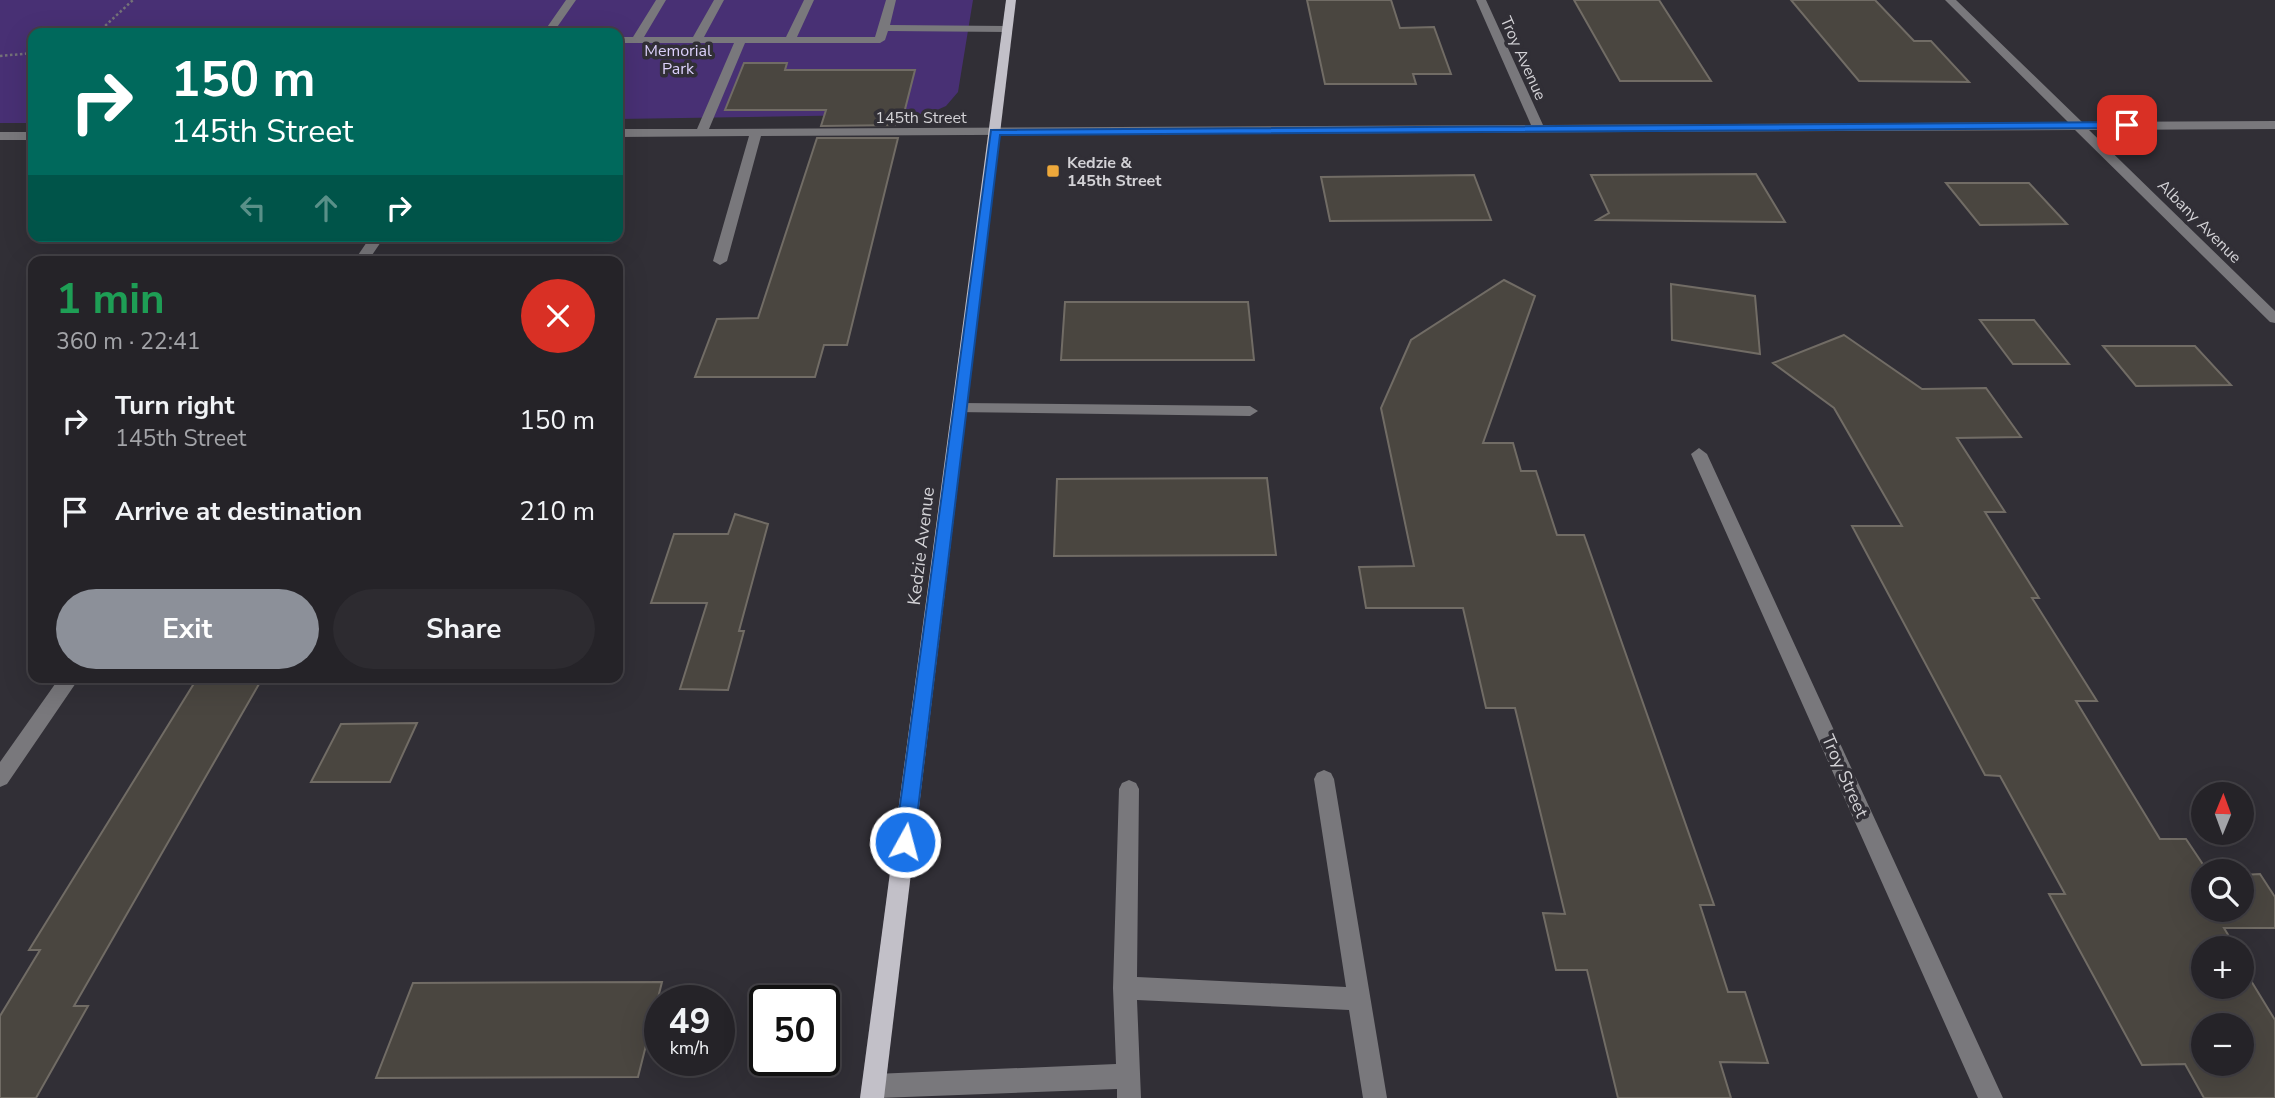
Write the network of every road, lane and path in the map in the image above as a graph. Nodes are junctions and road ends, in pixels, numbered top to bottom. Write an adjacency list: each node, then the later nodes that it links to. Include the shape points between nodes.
1 (133, 0): 10 (path)
2 (571, 0): 11 (street)
3 (661, 0): 15 (street)
4 (719, 0): 16 (street)
5 (809, 0): 18 (street)
6 (891, 0): 12 (street)
7 (1011, 0): 13 (main road, Kedzie Avenue)
8 (1481, 0): 23 (street, Troy Avenue)
9 (1951, 0): 22 (street, Albany Avenue)
10 (101, 28)
11 (551, 28)
12 (883, 29): 13 (street); 18 (street, via 880,40)
13 (1007, 29): 25 (main road, Kedzie Avenue)
14 (623, 40): 15 (street)
15 (636, 40): 16 (street)
16 (697, 40): 17 (street)
17 (741, 40): 18 (street); 27 (street)
18 (790, 40)
19 (28, 53): 20 (path)
20 (0, 56)
21 (2275, 125): 22 (street, 145th Street)
22 (2078, 126): 23 (street, 145th Street); 31 (street, Albany Avenue)
23 (1539, 129): 25 (street, 145th Street)
24 (756, 132): 25 (street, 145th Street); 27 (street, 145th Street); 30 (street)
25 (995, 132): 32 (main road, Kedzie Avenue)
26 (623, 133): 27 (street, 145th Street)
27 (701, 133)
28 (0, 136): 29 (street)
29 (28, 136)
30 (720, 261)
31 (2275, 319)
32 (960, 408): 33 (street); 42 (main road, Kedzie Avenue)
33 (1250, 411)
34 (1699, 454): 44 (street, Troy Street)
35 (67, 683): 36 (street)
36 (0, 779)
37 (1324, 779): 40 (street)
38 (1129, 789): 39 (street)
39 (1125, 988): 40 (street); 41 (street)
40 (1359, 999): 43 (street)
41 (1129, 1087): 42 (street)
42 (873, 1092)
43 (1374, 1098)
44 (1991, 1098)

